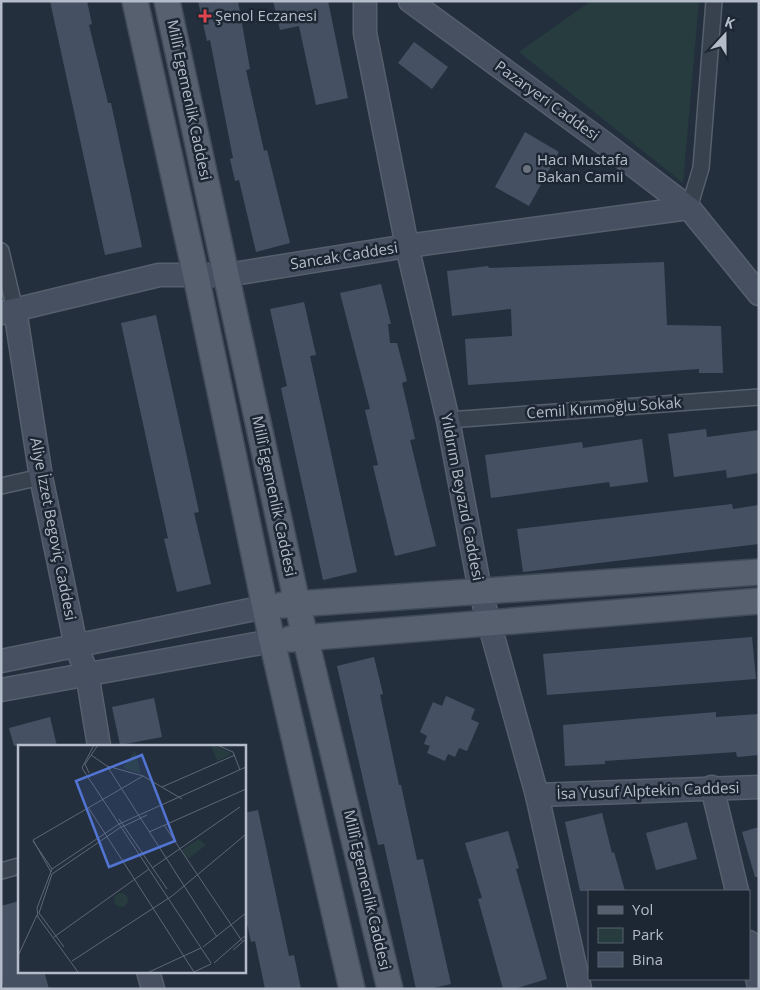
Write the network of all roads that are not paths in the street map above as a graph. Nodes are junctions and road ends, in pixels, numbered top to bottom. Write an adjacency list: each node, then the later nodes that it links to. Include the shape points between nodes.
1 (135, 1): 10 (main road, Millî Egemenlik Caddesi)
2 (167, 1): 9 (main road, Millî Egemenlik Caddesi)
3 (365, 1): 7 (street, Yıldırım Beyazıd Caddesi, via 365,32)
4 (410, 1): 6 (street, Pazaryeri Caddesi)
5 (714, 1): 6 (street, via 700,168)
6 (689, 208): 7 (street, Sancak Caddesi); 11 (street, Pazaryeri Caddesi)
7 (407, 246): 9 (street, Sancak Caddesi); 14 (street, Yıldırım Beyazıd Caddesi)
8 (1, 251): 12 (street)
9 (227, 275): 10 (street, Sancak Caddesi); 20 (main road, Millî Egemenlik Caddesi)
10 (196, 276): 12 (street, Sancak Caddesi, via 158,275); 21 (main road, Millî Egemenlik Caddesi)
11 (759, 294)
12 (8, 312): 15 (street, Aliye İzzet Begoviç Caddesi)
13 (759, 397): 14 (street, Cemil Kırımoğlu Sokak)
14 (448, 420): 18 (street, Yıldırım Beyazıd Caddesi)
15 (41, 478): 16 (street); 25 (street, Aliye İzzet Begoviç Caddesi)
16 (1, 486)
17 (759, 572): 18 (main road)
18 (480, 590): 20 (main road); 22 (street, Yıldırım Beyazıd Caddesi)
19 (759, 601): 22 (main road)
20 (297, 603): 21 (main road); 23 (main road, Millî Egemenlik Caddesi)
21 (265, 607): 24 (main road, Millî Egemenlik Caddesi); 25 (street)
22 (489, 622): 23 (main road); 32 (street, Yıldırım Beyazıd Caddesi)
23 (306, 636): 24 (main road); 41 (main road, Millî Egemenlik Caddesi)
24 (272, 641): 27 (street); 40 (main road, Millî Egemenlik Caddesi)
25 (76, 646): 26 (street); 27 (street, Aliye İzzet Begoviç Caddesi)
26 (1, 661)
27 (87, 673): 28 (street); 29 (street, Aliye İzzet Begoviç Caddesi)
28 (1, 690)
29 (99, 745)
30 (712, 787): 31 (street, İsa Yusuf Alptekin Caddesi); 32 (street, İsa Yusuf Alptekin Caddesi); 35 (street)
31 (759, 787)
32 (537, 795): 42 (street, Yıldırım Beyazıd Caddesi)
33 (18, 866): 34 (street)
34 (1, 871)
35 (737, 890)
36 (750, 946): 38 (street)
37 (148, 972): 39 (street)
38 (759, 987)
39 (153, 989)
40 (352, 989)
41 (390, 989)
42 (580, 989)

